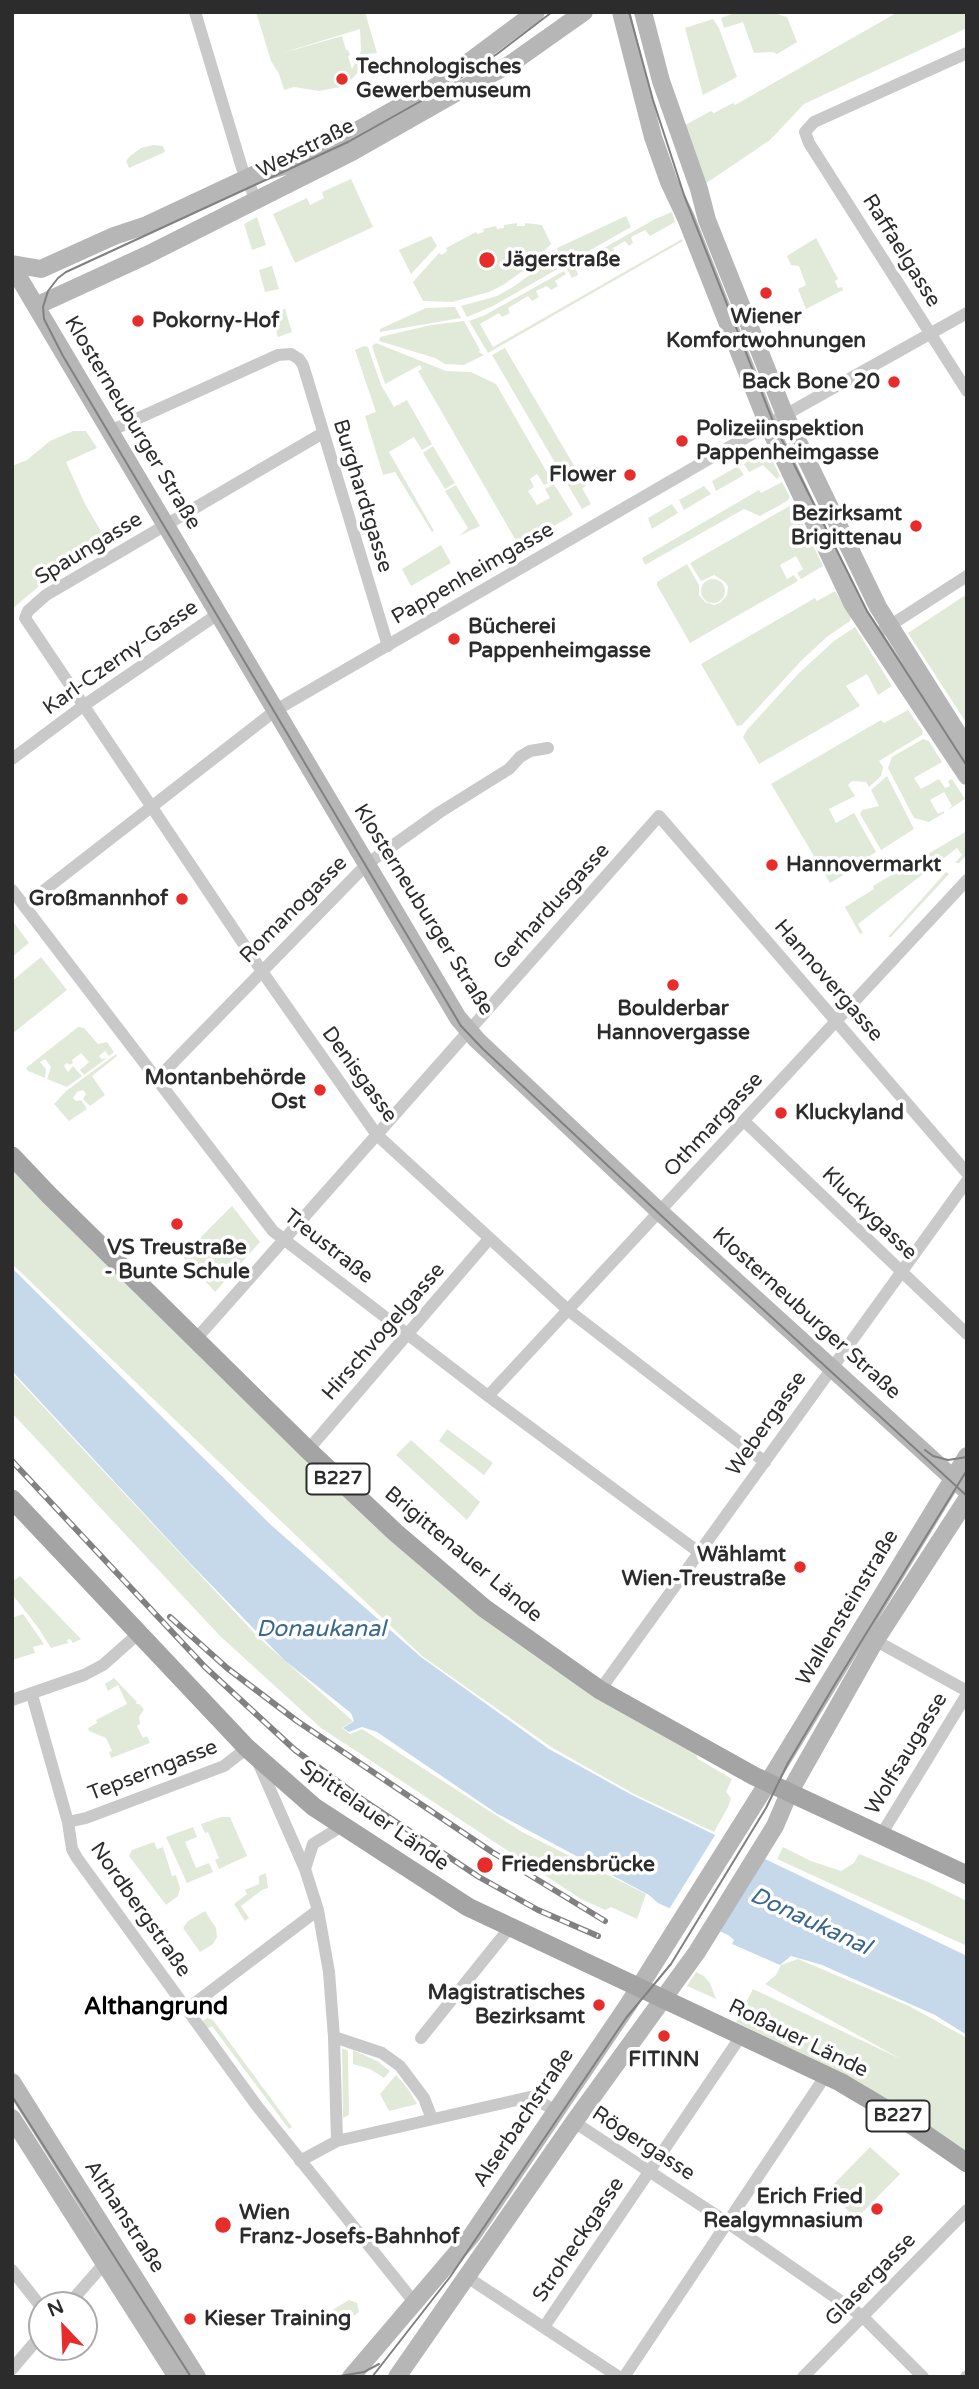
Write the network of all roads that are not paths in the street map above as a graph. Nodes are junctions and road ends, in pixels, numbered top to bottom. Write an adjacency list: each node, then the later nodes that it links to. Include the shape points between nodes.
1 (195, 12): 7 (street)
2 (536, 12): 7 (main road, Wexstraße, via 413,101 317,153)
3 (584, 12): 8 (main road, Wexstraße, via 509,65)
4 (621, 12): 16 (main road, via 669,182)
5 (643, 12): 15 (main road, via 707,220)
6 (967, 52): 13 (street, Raffaelgasse, via 814,122 805,132)
7 (248, 178): 8 (street); 10 (main road, Wexstraße)
8 (256, 200): 11 (main road, Wexstraße)
9 (12, 265): 10 (main road, via 35,269); 11 (main road, Klosterneuburger Straße)
10 (51, 265): 11 (main road)
11 (34, 302): 17 (main road, Klosterneuburger Straße)
12 (967, 313): 13 (street, Pappenheimgasse)
13 (931, 335): 14 (street, Raffaelgasse); 15 (street, Pappenheimgasse)
14 (967, 391)
15 (785, 415): 16 (street, Pappenheimgasse); 23 (main road)
16 (768, 425): 24 (main road, via 849,598); 25 (street, Pappenheimgasse)
17 (110, 431): 18 (street, Burghardtgasse, via 278,355 291,354 303,365); 19 (main road, Klosterneuburger Straße)
18 (323, 433): 19 (street, Spaungasse); 25 (street, Burghardtgasse)
19 (167, 526): 21 (main road, Klosterneuburger Straße); 22 (street, Spaungasse, via 47,595)
20 (967, 576): 23 (street)
21 (218, 614): 26 (street, Karl-Czerny-Gasse); 27 (main road, Klosterneuburger Straße)
22 (25, 618): 26 (street, Denisgasse)
23 (890, 626): 24 (street); 29 (main road)
24 (873, 635): 31 (main road)
25 (388, 646): 27 (street, Pappenheimgasse)
26 (83, 706): 30 (street, Karl-Czerny-Gasse); 32 (street, Denisgasse)
27 (276, 710): 32 (street, Pappenheimgasse); 34 (main road, Klosterneuburger Straße)
28 (548, 748): 34 (street, Romanogasse, via 520,757 509,769)
29 (967, 748)
30 (12, 758)
31 (967, 776)
32 (153, 806): 37 (street, Pappenheimgasse); 38 (street, Denisgasse)
33 (659, 816): 39 (street, Hannovergasse); 40 (street, Gerhardusgasse)
34 (366, 864): 38 (street, Romanogasse); 40 (main road, Klosterneuburger Straße)
35 (967, 880): 39 (street, Othmargasse)
36 (12, 890): 37 (street, Treustraße)
37 (24, 906): 41 (street, Treustraße)
38 (261, 970): 41 (street, Romanogasse); 43 (street, Denisgasse)
39 (837, 1021): 42 (street, Othmargasse); 45 (street, Hannovergasse)
40 (468, 1030): 43 (street, Gerhardusgasse); 47 (main road, Klosterneuburger Straße)
41 (156, 1080): 48 (street, Treustraße)
42 (744, 1121): 47 (street, Othmargasse); 50 (street, Kluckygasse)
43 (377, 1135): 48 (street, Gerhardusgasse); 49 (street, Denisgasse)
44 (12, 1156): 54 (main road, Brigittenauer Lände / B227)
45 (967, 1173)
46 (967, 1181): 50 (street, Webergasse)
47 (660, 1212): 51 (street, Othmargasse); 55 (main road, Klosterneuburger Straße)
48 (284, 1239): 52 (street, Treustraße); 54 (street, Gerhardusgasse)
49 (489, 1239): 51 (street, Denisgasse); 52 (street, Hirschvogelgasse)
50 (901, 1271): 53 (street, Kluckygasse); 55 (street, Webergasse)
51 (568, 1310): 56 (street, Othmargasse); 59 (street, Denisgasse)
52 (409, 1334): 56 (street, Treustraße); 57 (street, Hirschvogelgasse)
53 (967, 1334)
54 (196, 1339): 57 (main road, Brigittenauer Lände / B227)
55 (830, 1368): 59 (street, Webergasse); 60 (main road, Klosterneuburger Straße)
56 (488, 1396): 64 (street, Treustraße)
57 (308, 1450): 67 (main road, Brigittenauer Lände / B227, via 484,1608)
58 (967, 1456): 60 (main road, Wallensteinstraße)
59 (765, 1462): 64 (street, Webergasse)
60 (953, 1479): 61 (main road, Klosterneuburger Straße); 66 (main road, Wallensteinstraße)
61 (967, 1491)
62 (12, 1499): 65 (main road, Spittelauer Lände / B227)
63 (967, 1499): 66 (main road, Wallensteinstraße)
64 (700, 1553): 67 (street, Webergasse)
65 (139, 1633): 69 (street, via 96,1669); 71 (main road, Spittelauer Lände / B227)
66 (867, 1637): 68 (street); 72 (main road, Wallensteinstraße); 73 (main road, Wallensteinstraße)
67 (600, 1690): 72 (main road, Brigittenauer Lände / B227)
68 (967, 1692): 76 (street, Wolfsaugasse)
69 (32, 1695): 70 (street); 74 (street, Nordbergstraße)
70 (12, 1700)
71 (252, 1753): 74 (street, Tepserngasse); 75 (main road, Spittelauer Lände / B227); 77 (street)
72 (768, 1783): 73 (main road, Brigittenauer Lände / B227); 81 (main road)
73 (789, 1793): 76 (main road, Brigittenauer Lände / B227); 82 (main road, via 775,1826 697,1952)
74 (68, 1822): 83 (street, Nordbergstraße, via 77,1858)
75 (342, 1826): 77 (street, via 313,1844); 80 (main road, Spittelauer Lände / B227, via 455,1899)
76 (881, 1835): 78 (main road, Brigittenauer Lände / B227)
77 (305, 1869): 79 (street)
78 (967, 1875)
79 (318, 1910): 83 (street); 85 (street, via 330,1972)
80 (511, 1926): 81 (main road, Spittelauer Lände / B227); 86 (street)
81 (640, 1987): 82 (main road, Roßauer Lände / B227); 90 (main road, Alserbachstraße)
82 (662, 1999): 84 (main road, Roßauer Lände / B227); 93 (main road, Alserbachstraße)
83 (187, 2009): 95 (street, Nordbergstraße)
84 (741, 2036): 87 (main road, Roßauer Lände / B227); 97 (street, Stroheckgasse)
85 (334, 2037): 92 (street, via 382,2053 400,2066 424,2098); 94 (street)
86 (421, 2038)
87 (825, 2075): 96 (main road, Roßauer Lände / B227); 99 (street)
88 (12, 2082): 89 (main road, Althanstraße)
89 (27, 2106): 91 (street); 100 (main road, Althanstraße)
90 (557, 2111): 92 (street, via 530,2097); 105 (main road, Alserbachstraße, via 472,2235)
91 (12, 2118): 100 (main road, Althanstraße)
92 (432, 2119): 94 (street)
93 (574, 2122): 97 (street, Rögergasse); 102 (main road, Alserbachstraße)
94 (337, 2141): 95 (street)
95 (300, 2161): 105 (street, Nordbergstraße)
96 (967, 2163)
97 (649, 2171): 99 (street, Rögergasse); 107 (street, Stroheckgasse)
98 (967, 2210): 106 (street, Glasergasse)
99 (728, 2222): 106 (street, Rögergasse); 116 (street)
100 (111, 2257): 104 (street); 113 (main road, Althanstraße); 114 (main road, Althanstraße)
101 (12, 2270): 103 (street)
102 (467, 2277): 107 (street); 109 (main road, Alserbachstraße)
103 (29, 2291)
104 (81, 2291)
105 (414, 2302): 109 (main road, via 422,2328); 111 (main road, Alserbachstraße)
106 (862, 2316): 117 (street, Glasergasse); 118 (street, Rögergasse)
107 (544, 2327): 116 (street)
108 (28, 2351): 110 (street)
109 (415, 2351): 115 (main road, Alserbachstraße)
110 (12, 2370): 112 (street)
111 (358, 2374)
112 (16, 2377)
113 (177, 2377)
114 (197, 2377)
115 (397, 2377)
116 (622, 2377)
117 (803, 2377)
118 (923, 2377)

